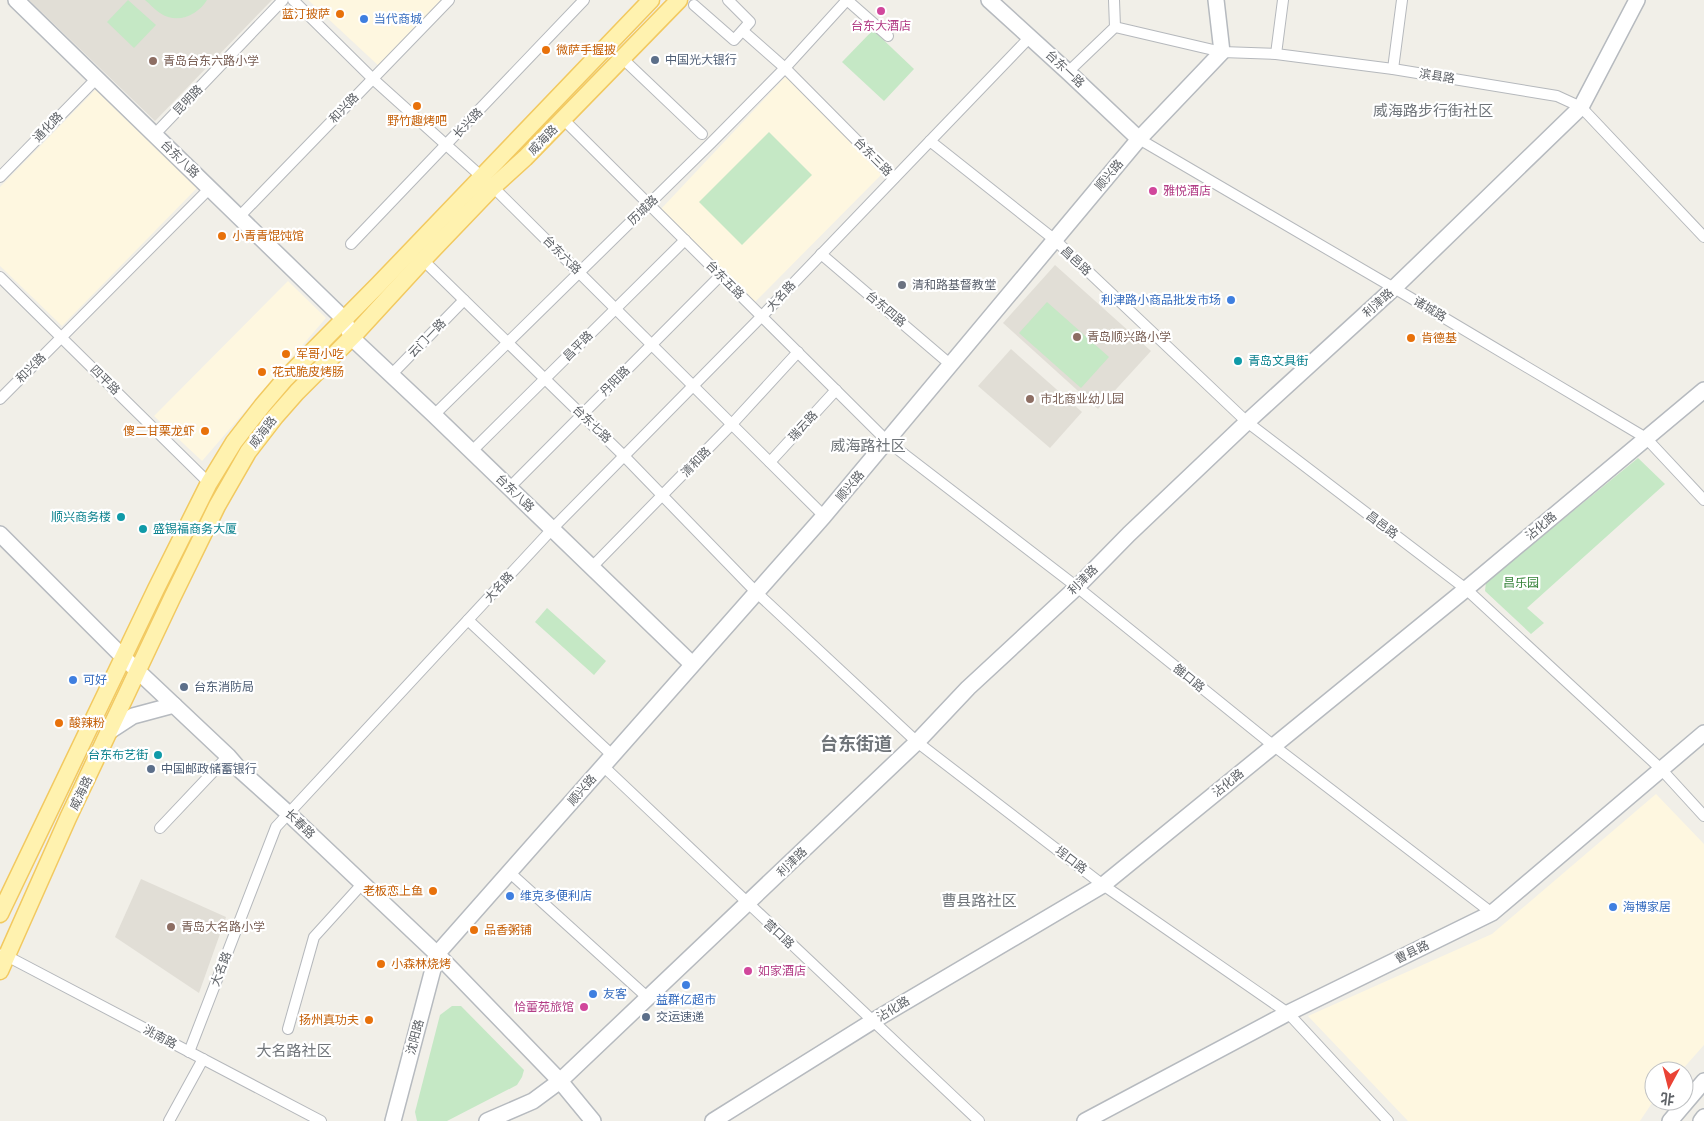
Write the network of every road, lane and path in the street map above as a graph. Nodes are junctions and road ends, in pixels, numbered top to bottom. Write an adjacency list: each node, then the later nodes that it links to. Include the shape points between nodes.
1 (16, 0): 26 (street, 台东八路)
2 (284, 0): 30 (street, 昆明路)
3 (293, 0): 27 (street, 台东六路)
4 (449, 0): 27 (street, 和兴路)
5 (584, 0): 34 (street, 长兴路)
6 (652, 0): 37 (main road, 威海路)
7 (728, 0): 17 (street, via 750,22)
8 (847, 0): 18 (street); 23 (street, 历城路)
9 (989, 0): 19 (street, 台东一路)
10 (1114, 0): 16 (street)
11 (1216, 0): 20 (street)
12 (1283, 0): 21 (street)
13 (1402, 0): 24 (street)
14 (1637, 0): 28 (street, 利津路)
15 (686, 2): 17 (street, via 734,40); 22 (main road, 威海路)
16 (1115, 27): 20 (street, 滨县路); 25 (street)
17 (743, 31): 23 (street, 台东三路)
18 (888, 36)
19 (1030, 37): 25 (street, 台东一路); 33 (street)
20 (1222, 52): 21 (street, 滨县路); 32 (street, 顺兴路)
21 (1276, 54): 24 (street, 滨县路)
22 (622, 58): 29 (main road, 威海路); 31 (street)
23 (785, 68): 36 (street, 台东三路); 39 (street, 历城路)
24 (1393, 69): 28 (street, 滨县路, via 1557,96)
25 (1068, 72): 32 (street, 台东一路)
26 (97, 78): 30 (street, 台东八路); 35 (street, 通化路)
27 (373, 79): 34 (street, 台东六路); 40 (street, 和兴路)
28 (1581, 107): 41 (street, 滨县路); 50 (street, 利津路)
29 (563, 119): 37 (main road, 威海路, via 524,158); 39 (street, 台东五路)
30 (155, 134): 38 (street, 台东八路)
31 (702, 134)
32 (1139, 140): 43 (street, 顺兴路); 50 (street, 诸城路)
33 (930, 141): 36 (street, 台东三路); 43 (street)
34 (447, 145): 37 (street, 台东六路); 44 (street, 长兴路)
35 (0, 177)
36 (894, 178): 45 (street, 大名路)
37 (488, 182): 46 (main road, 威海路); 47 (street, 台东六路); 54 (main road, 威海路)
38 (210, 188): 40 (street, 台东八路); 56 (street, 和兴路)
39 (650, 205): 42 (street, 台东五路); 47 (street, 历城路)
40 (239, 217): 54 (street, 台东八路)
41 (1704, 237)
42 (685, 240): 48 (street, 台东五路); 52 (street, 昌平路)
43 (1054, 240): 60 (street, 顺兴路); 69 (street, 昌邑路)
44 (351, 244)
45 (821, 254): 53 (street, 大名路); 60 (street, 台东四路)
46 (423, 260): 51 (street, 台东七路); 55 (main road, 威海路)
47 (580, 273): 52 (street, 台东六路); 57 (street, 历城路)
48 (721, 275): 53 (street, 台东五路); 58 (street, 丹阳路)
49 (0, 277): 56 (street, 四平路)
50 (1394, 288): 69 (street, 利津路); 71 (street, 诸城路)
51 (464, 300): 57 (street, 台东七路); 61 (street, 云门一路)
52 (616, 308): 58 (street, 台东六路); 62 (street, 昌平路)
53 (762, 316): 59 (street, 台东五路); 63 (street, 大名路)
54 (344, 319): 55 (street, 台东八路); 76 (main road, 威海路, via 262,406 234,442)
55 (354, 336): 61 (street, 台东八路); 90 (main road, 威海路, via 297,392 248,452 205,528)
56 (61, 337): 66 (street, 和兴路); 76 (street, 四平路)
57 (508, 343): 62 (street, 台东七路); 67 (street, 历城路)
58 (652, 344): 63 (street, 台东六路); 68 (street, 丹阳路)
59 (798, 352): 64 (street, 台东五路); 70 (street, 清和路)
60 (951, 365): 72 (street, 顺兴路)
61 (393, 374): 67 (street, 台东八路)
62 (545, 379): 68 (street, 台东七路); 73 (street, 昌平路)
63 (692, 386): 70 (street, 台东六路); 74 (street, 大名路)
64 (836, 390): 72 (street, 台东五路); 75 (street, 瑞云路)
65 (1704, 390): 71 (street, 沾化路)
66 (0, 399)
67 (436, 414): 73 (street, 台东八路)
68 (582, 414): 74 (street, 台东七路); 77 (street, 丹阳路)
69 (1247, 422): 84 (street, 利津路); 85 (street, 昌邑路)
70 (732, 424): 75 (street, 台东六路); 78 (street, 清和路)
71 (1646, 438): 79 (street, 诸城路); 85 (street, 沾化路)
72 (887, 441): 80 (street, 顺兴路); 84 (street, 雒口路)
73 (473, 450): 77 (street, 台东八路)
74 (624, 456): 78 (street, 台东七路); 81 (street, 大名路)
75 (770, 462): 80 (street, 台东六路)
76 (209, 484): 88 (main road, 威海路)
77 (511, 487): 81 (street, 台东八路)
78 (663, 496): 83 (street, 清和路); 86 (street, 台东七路)
79 (1704, 500)
80 (824, 516): 86 (street, 顺兴路)
81 (553, 528): 83 (street, 台东八路); 87 (street, 大名路)
82 (0, 534): 88 (street, 长春路)
83 (593, 567): 89 (street, 台东八路)
84 (1077, 587): 94 (street, 利津路, via 968,688); 95 (street, 雒口路)
85 (1466, 589): 95 (street, 沾化路); 98 (street, 昌邑路)
86 (756, 592): 89 (street, 顺兴路); 94 (street, 埕口路)
87 (468, 620): 97 (street, 营口路); 99 (street, 大名路)
88 (124, 658): 90 (street, 长春路); 106 (main road, 威海路)
89 (693, 662): 97 (street, 顺兴路)
90 (138, 671): 91 (street, 长春路); 92 (main road, 威海路)
91 (174, 705): 92 (street, via 133,716); 96 (street, 长春路)
92 (110, 731): 109 (main road, 威海路)
93 (1704, 733): 98 (street, 曹县路)
94 (917, 742): 104 (street, 埕口路); 105 (street, 利津路)
95 (1274, 746): 104 (street, 沾化路); 107 (street, 雒口路)
96 (228, 756): 99 (street, 长春路); 101 (street)
97 (607, 761): 102 (street, 顺兴路); 105 (street, 营口路)
98 (1661, 769): 100 (street, 昌邑路); 107 (street, 曹县路)
99 (289, 814): 103 (street, 长春路); 114 (street, 大名路, via 276,828)
100 (1704, 816)
101 (160, 828)
102 (509, 872): 108 (street, 顺兴路); 110 (street)
103 (362, 883): 108 (street, 长春路); 113 (street, via 314,937)
104 (1103, 884): 111 (street, 埕口路); 112 (street, 沾化路)
105 (748, 904): 110 (street, 利津路); 112 (street, 营口路)
106 (0, 914)
107 (1492, 914): 111 (street, 曹县路)
108 (437, 954): 116 (street, 长春路); 121 (street, 沈阳路)
109 (2, 960): 114 (street, 洮南路)
110 (647, 997): 116 (street, 利津路)
111 (1288, 1013): 126 (street, 曹县路); 127 (street, 埕口路)
112 (873, 1021): 124 (street, 沾化路); 125 (street, 营口路)
113 (288, 1029)
114 (189, 1052): 115 (street, 洮南路)
115 (203, 1059): 119 (street); 120 (street, 洮南路)
116 (560, 1081): 122 (street, 利津路, via 532,1101); 123 (street, 长春路)
117 (1704, 1081): 128 (street)
118 (1704, 1117): 129 (street)
119 (169, 1121)
120 (321, 1121)
121 (393, 1121)
122 (487, 1121)
123 (593, 1121)
124 (713, 1121)
125 (979, 1121)
126 (1085, 1121)
127 (1388, 1121)
128 (1670, 1121)
129 (1701, 1121)

